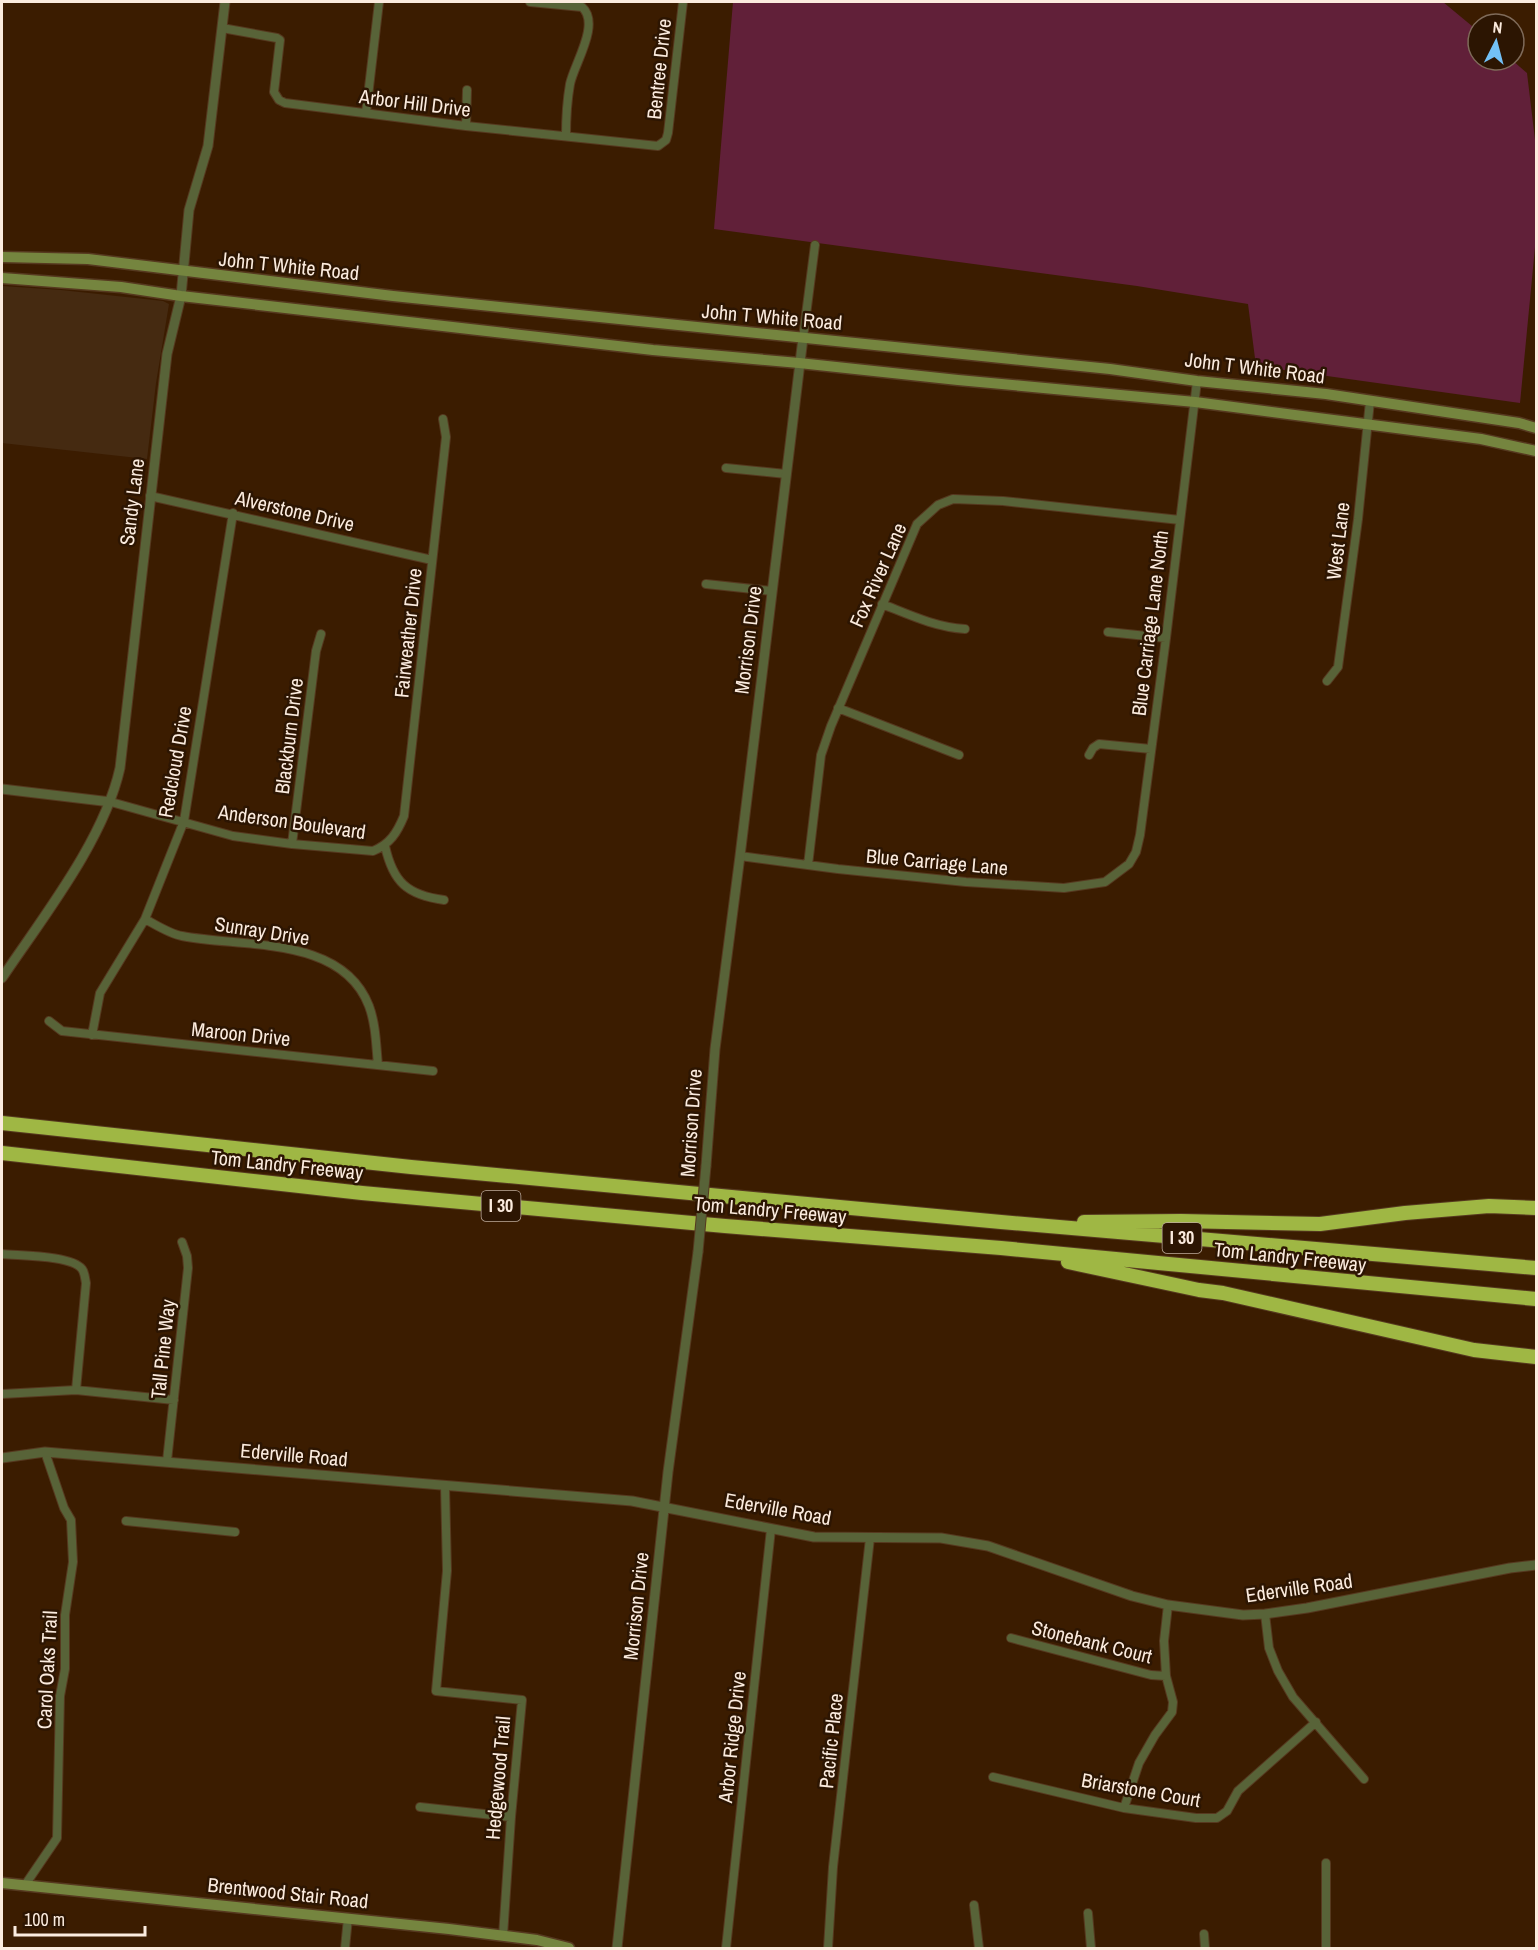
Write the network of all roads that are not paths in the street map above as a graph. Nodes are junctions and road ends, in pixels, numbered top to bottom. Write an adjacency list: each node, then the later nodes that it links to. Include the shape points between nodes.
1 (225, 2): 5 (street, Sandy Lane)
2 (379, 2): 7 (street)
3 (530, 2): 9 (street, via 582,7 589,19 585,46 571,80)
4 (683, 2): 10 (street, Bentree Drive)
5 (222, 28): 7 (street, Arbor Hill Drive, via 280,40 274,92 279,100); 13 (street, Sandy Lane, via 208,146 189,210)
6 (467, 90): 8 (street)
7 (366, 113): 8 (street, Arbor Hill Drive)
8 (466, 126): 9 (street, Arbor Hill Drive)
9 (566, 136): 10 (street, Arbor Hill Drive, via 658,146)
10 (666, 140)
11 (815, 245): 16 (street)
12 (2, 257): 13 (main road, John T White Road, via 88,259)
13 (184, 272): 15 (street, Sandy Lane); 16 (main road, John T White Road)
14 (2, 279): 15 (main road, John T White Road, via 121,287)
15 (181, 296): 17 (main road, John T White Road, via 641,349); 27 (street, Sandy Lane, via 167,354)
16 (803, 338): 17 (street, Morrison Drive); 18 (main road, John T White Road)
17 (799, 363): 20 (main road, John T White Road); 26 (street, Morrison Drive)
18 (1197, 381): 19 (main road, John T White Road); 20 (street, Blue Carriage Lane North)
19 (1370, 401): 22 (street, West Lane); 23 (main road, John T White Road)
20 (1195, 402): 22 (main road, John T White Road); 29 (street, Blue Carriage Lane North)
21 (443, 418): 30 (street, Fairweather Drive, via 446,437)
22 (1367, 425): 24 (main road, John T White Road, via 1480,439); 38 (street, West Lane, via 1338,667)
23 (1536, 428)
24 (1536, 451)
25 (726, 468): 26 (street)
26 (786, 474): 32 (street, Morrison Drive)
27 (150, 496): 28 (street, Alverstone Drive); 44 (street, Sandy Lane, via 120,768)
28 (233, 513): 30 (street, Alverstone Drive); 45 (street, Redcloud Drive)
29 (1180, 520): 33 (street, Fox River Lane, via 953,499 938,505 917,524); 37 (street, Blue Carriage Lane North)
30 (432, 560): 47 (street, Fairweather Drive, via 404,816 397,833)
31 (706, 584): 32 (street)
32 (772, 591): 48 (street, Morrison Drive)
33 (882, 604): 34 (street, via 945,628); 39 (street, Fox River Lane)
34 (965, 629)
35 (1108, 632): 37 (street)
36 (321, 634): 46 (street, Blackburn Drive)
37 (1166, 638): 40 (street, Blue Carriage Lane North)
38 (1327, 681)
39 (838, 708): 41 (street); 49 (street, Fox River Lane, via 821,755)
40 (1151, 749): 42 (street, via 1099,744); 50 (street, Blue Carriage Lane North, via 1140,835 1136,852)
41 (959, 755)
42 (1089, 755)
43 (2, 789): 44 (street, Anderson Boulevard)
44 (111, 802): 45 (street, Anderson Boulevard); 53 (street, Sandy Lane, via 80,860)
45 (184, 821): 46 (street, Anderson Boulevard, via 233,836); 52 (street, Redcloud Drive)
46 (292, 844): 47 (street, Anderson Boulevard, via 373,851)
47 (385, 846): 51 (street, Anderson Boulevard, via 390,868 403,885 422,897)
48 (740, 856): 49 (street, Blue Carriage Lane); 75 (street, Morrison Drive, bridge, via 715,1049 698,1252)
49 (808, 865): 50 (street, Blue Carriage Lane, via 1064,888 1105,882)
50 (1126, 866)
51 (444, 900)
52 (145, 920): 55 (street, Redcloud Drive, via 100,993); 56 (street, Sunray Drive, via 180,936 305,951 333,963 357,984 369,1004)
53 (2, 978)
54 (49, 1022): 55 (street, Maroon Drive, via 62,1031)
55 (92, 1035): 56 (street, Maroon Drive)
56 (378, 1065): 57 (street, Maroon Drive)
57 (434, 1071)
58 (2, 1123): 61 (highway, Tom Landry Freeway / I 30, via 411,1167)
59 (2, 1153): 63 (highway, Tom Landry Freeway / I 30, via 374,1194)
60 (1536, 1208): 61 (highway, via 1489,1206 1320,1224)
61 (1001, 1222): 65 (highway, Tom Landry Freeway / I 30)
62 (182, 1242): 70 (street, Tall Pine Way, via 188,1268)
63 (1001, 1248): 66 (highway, Tom Landry Freeway / I 30); 67 (highway, via 1474,1350)
64 (2, 1254): 68 (street, via 75,1263 84,1273)
65 (1536, 1268)
66 (1536, 1299)
67 (1536, 1357)
68 (76, 1390): 69 (street); 70 (street)
69 (2, 1394)
70 (174, 1400): 73 (street, Tall Pine Way)
71 (45, 1452): 72 (street, Ederville Road); 73 (street, Ederville Road); 93 (street, Carol Oaks Trail, via 71,1520 73,1562 60,1696 57,1838)
72 (2, 1458)
73 (167, 1461): 74 (street, Ederville Road)
74 (445, 1486): 75 (street, Ederville Road); 90 (street, Hedgewood Trail, via 447,1571 436,1691 522,1700)
75 (665, 1506): 77 (street, Ederville Road); 101 (street, Morrison Drive)
76 (126, 1521): 78 (street)
77 (771, 1528): 79 (street, Ederville Road, via 814,1537); 102 (street, Arbor Ridge Drive)
78 (235, 1532)
79 (870, 1538): 81 (street, Ederville Road, via 941,1538 988,1546); 103 (street, Pacific Place, via 833,1867)
80 (1536, 1565): 82 (street, Ederville Road)
81 (1168, 1605): 82 (street, Ederville Road, via 1243,1615); 84 (street)
82 (1265, 1614): 85 (street, via 1269,1648 1278,1671 1293,1697)
83 (1011, 1638): 84 (street, Stonebank Court)
84 (1166, 1676): 89 (street, via 1172,1712 1139,1763)
85 (1316, 1722): 87 (street); 89 (street, Briarstone Court, via 1238,1791 1227,1811 1217,1818)
86 (993, 1777): 89 (street, Briarstone Court)
87 (1364, 1779)
88 (420, 1807): 90 (street)
89 (1125, 1808)
90 (511, 1817): 98 (street, Hedgewood Trail)
91 (1326, 1863): 107 (street)
92 (2, 1883): 93 (main road, Brentwood Stair Road)
93 (25, 1885): 96 (main road, Brentwood Stair Road)
94 (974, 1905): 104 (street)
95 (1088, 1913): 105 (street)
96 (348, 1918): 98 (main road, Brentwood Stair Road); 99 (street)
97 (1204, 1934): 106 (street)
98 (502, 1936): 100 (main road, Brentwood Stair Road)
99 (345, 1948)
100 (569, 1948)
101 (617, 1948)
102 (726, 1948)
103 (828, 1948)
104 (979, 1948)
105 (1091, 1948)
106 (1205, 1948)
107 (1326, 1948)

